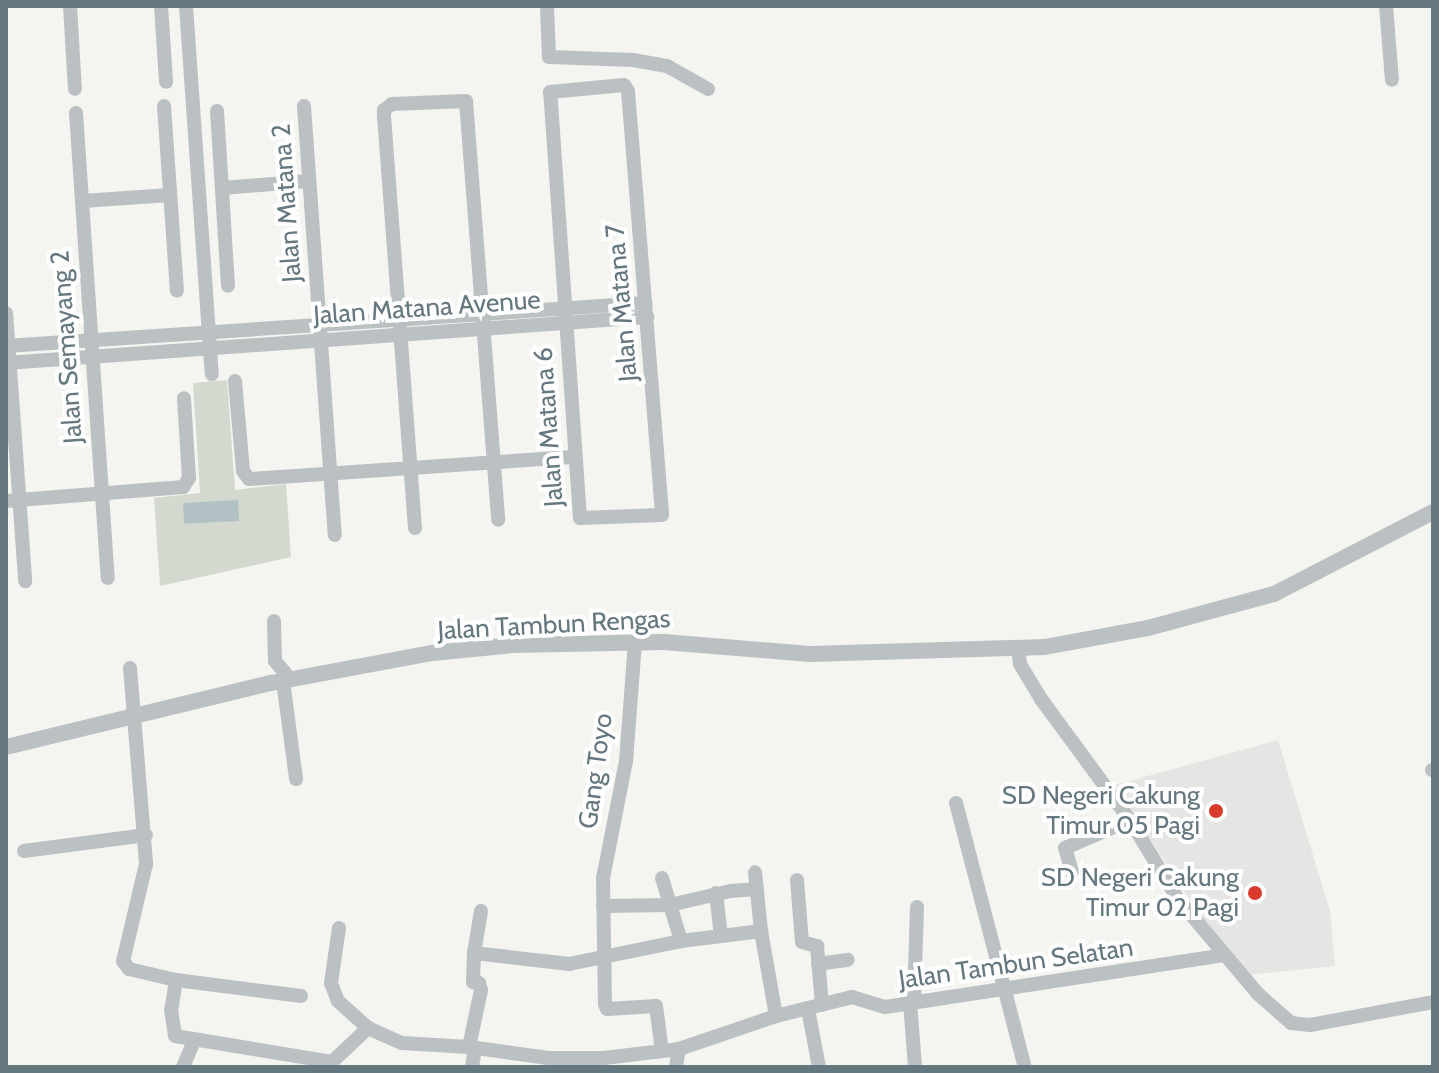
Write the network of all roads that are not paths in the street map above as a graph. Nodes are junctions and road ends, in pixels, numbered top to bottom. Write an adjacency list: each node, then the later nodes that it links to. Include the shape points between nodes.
1 (70, 6): 8 (street)
2 (161, 6): 7 (street)
3 (186, 6): 27 (street)
4 (547, 6): 9 (street, via 549,57 667,66)
5 (1386, 6): 6 (street)
6 (1392, 80)
7 (166, 82)
8 (75, 89)
9 (708, 89)
10 (550, 92): 21 (street, Jalan Matana 7, via 627,87); 23 (street, Jalan Matana 6)
11 (164, 106): 17 (street)
12 (304, 106): 15 (street, Jalan Matana 2)
13 (217, 111): 16 (street)
14 (76, 113): 18 (street, Jalan Semayang 2)
15 (309, 181): 16 (street); 26 (street, Jalan Matana 2)
16 (222, 188): 19 (street)
17 (170, 195): 18 (street); 20 (street)
18 (82, 201): 28 (street, Jalan Semayang 2)
19 (228, 286)
20 (177, 291)
21 (647, 310): 23 (street, Jalan Matana Avenue); 42 (street, Jalan Matana 7, via 662,515)
22 (6, 313): 29 (street)
23 (564, 316): 24 (street, Jalan Matana Avenue); 35 (street, Jalan Matana 6)
24 (483, 321): 25 (street, Jalan Matana Avenue); 25 (street, via 466,101 392,104 384,110); 36 (street)
25 (400, 327): 26 (street, Jalan Matana Avenue); 37 (street)
26 (320, 332): 27 (street, Jalan Matana Avenue); 38 (street, Jalan Matana 2)
27 (209, 340): 28 (street); 30 (street); 32 (street)
28 (90, 341): 29 (street); 30 (street, Jalan Semayang 2)
29 (7, 346): 31 (street)
30 (91, 357): 31 (street); 39 (street, Jalan Semayang 2)
31 (8, 363): 40 (street)
32 (212, 374)
33 (235, 381): 38 (street, via 244,477)
34 (184, 398): 39 (street, via 188,484)
35 (575, 457): 36 (street); 42 (street, Jalan Matana 6)
36 (494, 463): 37 (street); 43 (street)
37 (410, 469): 38 (street); 44 (street)
38 (330, 474): 45 (street, Jalan Matana 2)
39 (102, 494): 40 (street); 46 (street, Jalan Semayang 2)
40 (13, 501): 47 (street)
41 (1433, 512): 50 (street, Jalan Tambun Rengas, via 1274,594)
42 (580, 518)
43 (498, 520)
44 (415, 528)
45 (335, 535)
46 (108, 578)
47 (25, 581)
48 (274, 621): 52 (street, via 275,661)
49 (635, 654): 50 (street, Jalan Tambun Rengas, via 692,643 810,654); 52 (street, Jalan Tambun Rengas, via 513,645 432,653); 67 (street, Gang Toyo, via 626,761 603,878)
50 (1019, 656): 57 (street, via 1041,699)
51 (130, 668): 53 (street)
52 (287, 687): 53 (street, Jalan Tambun Rengas); 55 (street)
53 (135, 723): 54 (street, Jalan Tambun Rengas); 58 (street)
54 (6, 747)
55 (296, 779)
56 (956, 803): 80 (street)
57 (1130, 820): 61 (street, via 1065,848); 75 (street, via 1177,898)
58 (146, 835): 59 (street); 79 (street, via 146,864 123,964)
59 (24, 851)
60 (755, 872): 64 (street)
61 (1072, 872)
62 (662, 878): 66 (street)
63 (797, 880): 78 (street, via 802,942 816,945)
64 (757, 889): 65 (street); 71 (street)
65 (716, 893): 66 (street); 72 (street)
66 (670, 905): 67 (street); 73 (street)
67 (603, 906): 76 (street, Gang Toyo)
68 (917, 907): 83 (street)
69 (481, 911): 74 (street)
70 (339, 928): 86 (street, Jalan Tambun Selatan, via 331,983 338,1001)
71 (761, 931): 72 (street); 85 (street)
72 (721, 936): 73 (street)
73 (681, 941): 76 (street)
74 (474, 953): 76 (street, via 539,963); 88 (street, via 473,982 481,990)
75 (1224, 955): 80 (street, Jalan Tambun Selatan); 82 (street, via 1295,1026)
76 (602, 959): 90 (street, Gang Toyo, via 607,1009 657,1007)
77 (848, 960): 78 (street)
78 (818, 964): 84 (street)
79 (176, 980): 81 (street); 87 (street, via 171,1010 175,1036)
80 (1005, 990): 83 (street, Jalan Tambun Selatan); 98 (street)
81 (301, 996)
82 (1433, 1002)
83 (912, 1003): 84 (street, Jalan Tambun Selatan, via 883,1007 852,997); 97 (street)
84 (815, 1007): 85 (street, Jalan Tambun Selatan); 96 (street)
85 (776, 1016): 89 (street, Jalan Tambun Selatan)
86 (368, 1028): 88 (street, Jalan Tambun Selatan, via 402,1043); 92 (street)
87 (195, 1039): 91 (street); 93 (street)
88 (472, 1047): 90 (street, Jalan Tambun Selatan, via 548,1058); 94 (street)
89 (679, 1049): 90 (street, Jalan Tambun Selatan); 95 (street)
90 (662, 1051)
91 (286, 1060): 92 (street)
92 (333, 1064)
93 (183, 1067)
94 (472, 1067)
95 (676, 1067)
96 (819, 1067)
97 (915, 1067)
98 (1025, 1067)

